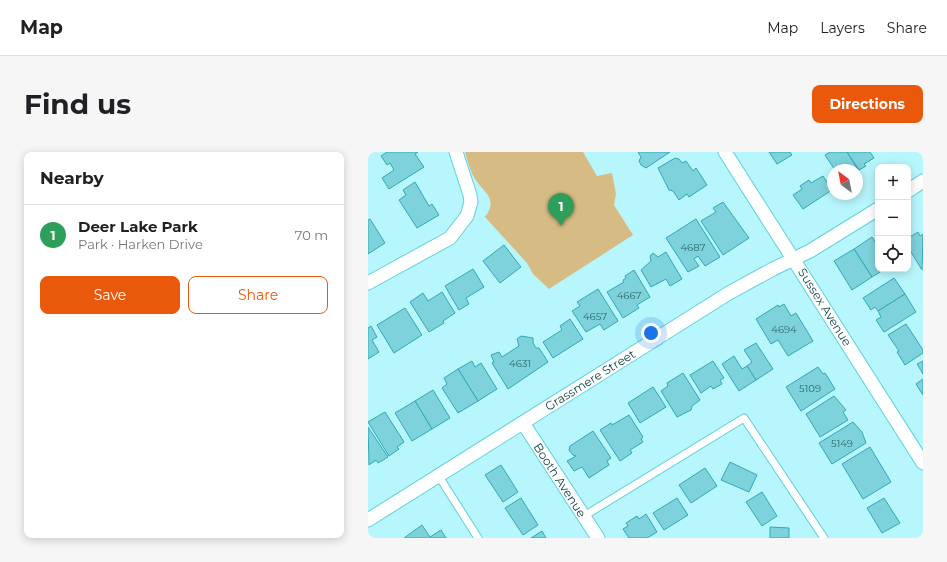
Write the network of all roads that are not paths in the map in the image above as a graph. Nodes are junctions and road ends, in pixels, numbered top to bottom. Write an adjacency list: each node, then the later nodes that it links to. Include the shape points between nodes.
1 (456, 152): 7 (street, via 471,202 463,222 442,244)
2 (725, 152): 6 (street, Sussex Avenue)
3 (923, 181): 4 (street)
4 (911, 189)
5 (875, 211): 6 (street, Grassmere Street)
6 (794, 258): 8 (street, Grassmere Street, via 729,293); 9 (street, Sussex Avenue)
7 (368, 283)
8 (522, 423): 10 (street, Grassmere Street); 11 (street, Booth Avenue)
9 (923, 463)
10 (438, 475): 12 (street, Grassmere Street); 13 (lane)
11 (584, 516): 14 (street, Booth Avenue); 15 (lane, via 744,418)
12 (368, 520)
13 (478, 538)
14 (598, 538)
15 (824, 538)

